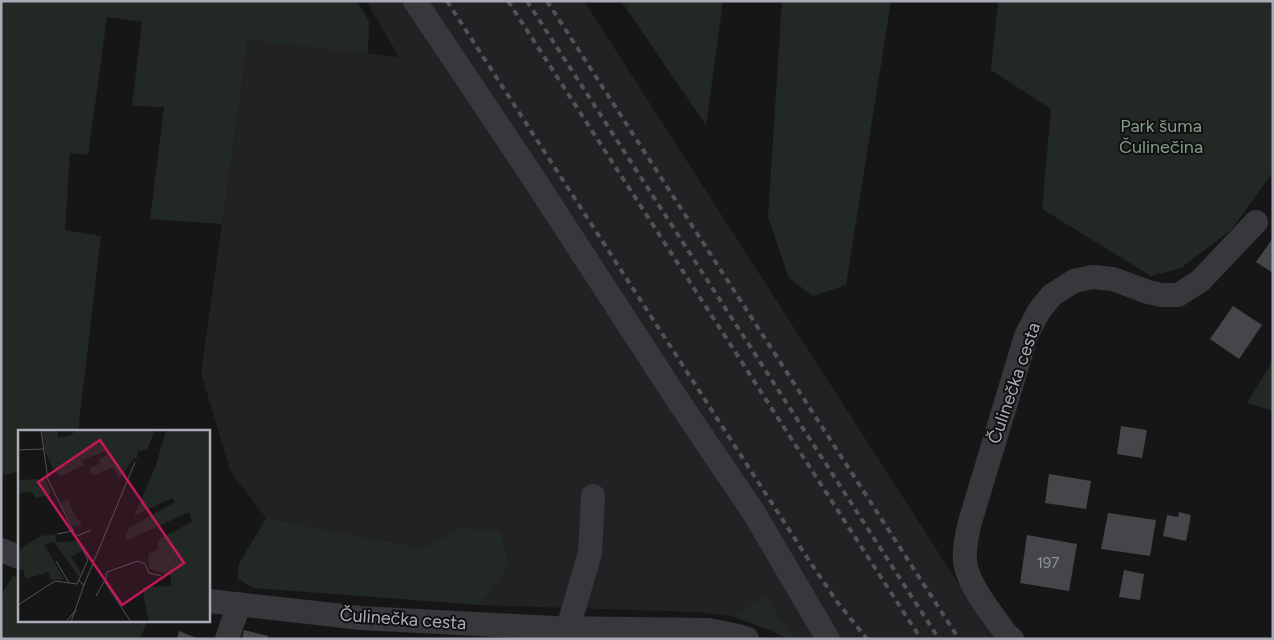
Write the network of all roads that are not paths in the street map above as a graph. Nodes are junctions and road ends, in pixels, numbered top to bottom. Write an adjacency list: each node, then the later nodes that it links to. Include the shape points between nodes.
1 (414, 1): 13 (street, via 754,513)
2 (1256, 222): 14 (street, Čulinečka cesta, via 1200,281 1178,295 1161,295 1113,279 1092,277 1074,280 1052,295 1039,311 1026,336 966,540 965,562 972,584)
3 (593, 496): 8 (street, via 590,553)
4 (1, 550): 5 (street)
5 (18, 557)
6 (210, 601): 7 (street, Čulinečka cesta)
7 (239, 604): 9 (street, Čulinečka cesta); 11 (street)
8 (568, 628): 9 (street, Čulinečka cesta); 10 (street, Čulinečka cesta, via 708,630)
9 (514, 632)
10 (716, 635): 12 (street, Čulinečka cesta)
11 (227, 639)
12 (747, 639)
13 (828, 639)
14 (1012, 639)

